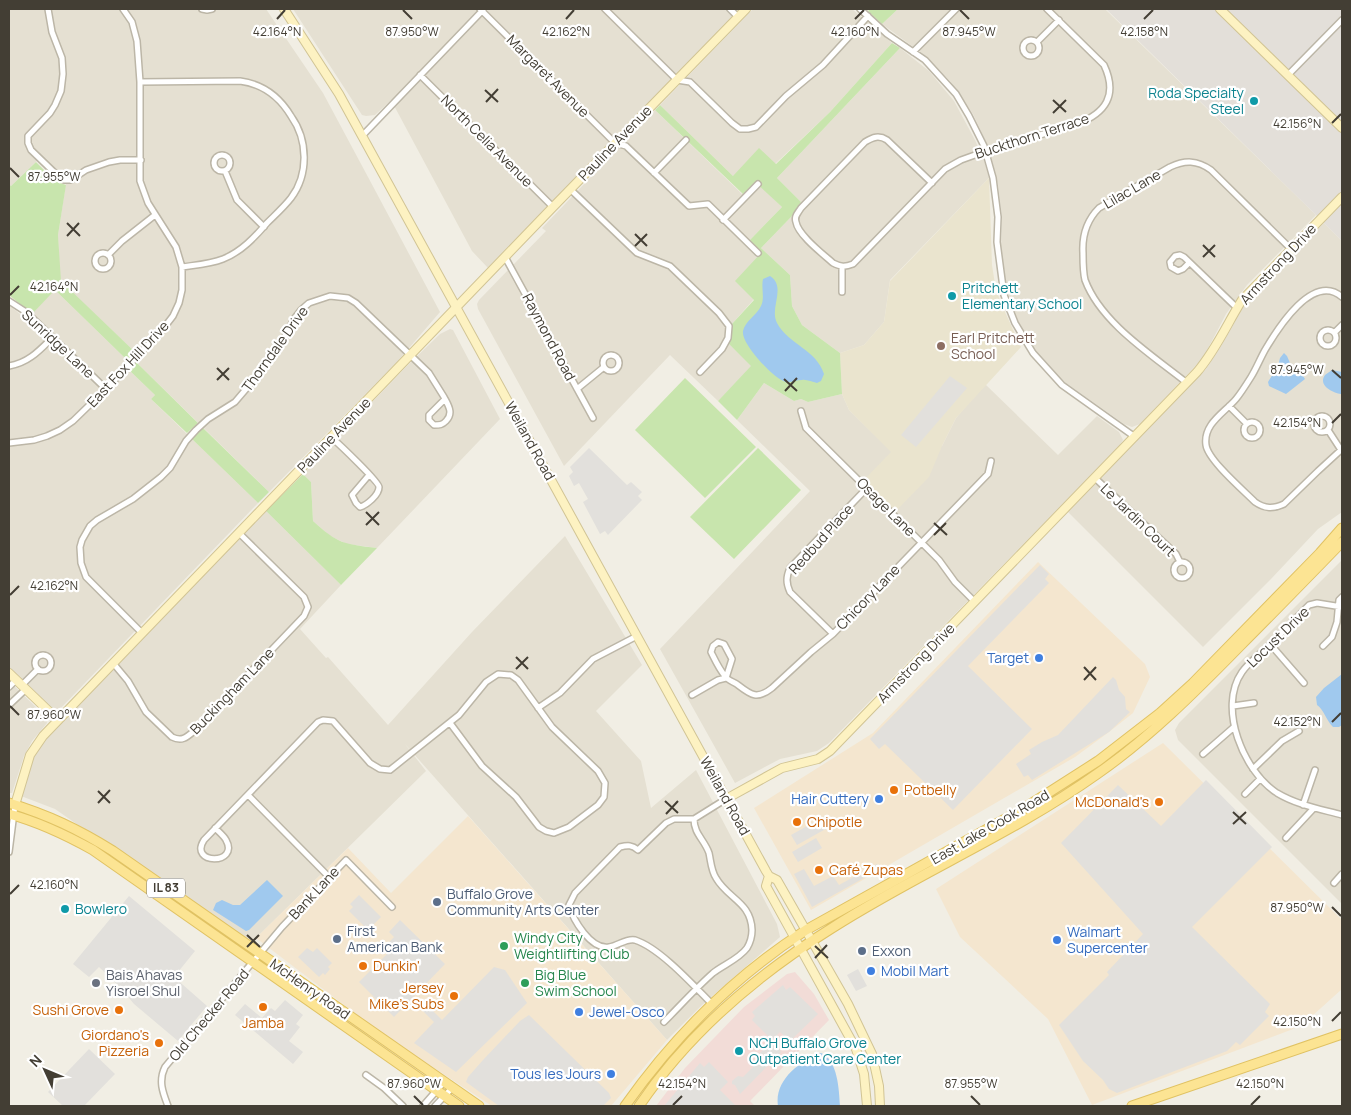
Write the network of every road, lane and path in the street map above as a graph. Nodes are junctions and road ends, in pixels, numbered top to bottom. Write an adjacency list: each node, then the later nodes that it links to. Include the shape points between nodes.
1 (48, 9): 29 (street, via 62,58 61,91 47,117 28,136 31,150 64,180 71,180 110,162)
2 (123, 9): 23 (street, East Fox Hill Drive, via 135,30)
3 (202, 9): 4 (street)
4 (212, 9)
5 (284, 9): 25 (street, Weiland Road)
6 (482, 9): 20 (street); 27 (street, Margaret Avenue)
7 (605, 9): 22 (street)
8 (730, 9): 15 (street)
9 (746, 9): 15 (street, Pauline Avenue)
10 (860, 9): 14 (street)
11 (956, 9): 19 (street)
12 (1047, 9): 16 (street, Buckthorn Terrace)
13 (1220, 9): 21 (street)
14 (868, 16): 19 (street, via 886,34); 22 (street, via 823,65 756,126 748,129 740,129 732,123 690,82)
15 (738, 17): 22 (street, Pauline Avenue)
16 (1059, 20): 18 (street); 28 (street, Buckthorn Terrace, via 1104,65 1110,85 1106,104 1087,120)
17 (1342, 20): 21 (street)
18 (1037, 42)
19 (913, 52): 28 (street, via 925,60 956,94)
20 (420, 75): 25 (street); 36 (street, North Celia Avenue)
21 (1288, 76): 24 (street)
22 (677, 80): 27 (street, Pauline Avenue)
23 (140, 82): 29 (street, East Fox Hill Drive); 39 (street, via 253,83 265,88 287,109 303,139 302,175 298,188)
24 (1342, 128)
25 (362, 136): 50 (street, Weiland Road)
26 (686, 140): 31 (street)
27 (615, 143): 31 (street, Margaret Avenue, via 626,146); 34 (street, Pauline Avenue)
28 (986, 151): 32 (street, Buckthorn Terrace, via 954,163); 68 (street, via 996,197 997,242 1004,295 1015,323 1033,353 1062,385)
29 (141, 160): 37 (street, East Fox Hill Drive, via 140,181)
30 (225, 170): 39 (street, via 237,200)
31 (654, 172): 38 (street, Margaret Avenue, via 689,206 708,204)
32 (932, 183): 46 (street, Buckthorn Terrace, via 853,264); 46 (street, via 887,140 876,137 865,142 796,216 799,230 833,263)
33 (758, 184): 38 (street)
34 (570, 189): 36 (street, Pauline Avenue); 58 (street, via 637,253 670,266 729,326 728,338 722,349)
35 (1342, 197): 40 (street, Armstrong Drive)
36 (553, 207): 43 (street, Pauline Avenue)
37 (155, 215): 42 (street); 45 (street, East Fox Hill Drive, via 176,247)
38 (724, 220): 41 (street)
39 (264, 226): 45 (street, via 247,244 224,259)
40 (1291, 250): 51 (street, Armstrong Drive); 59 (street, Lilac Lane, via 1211,170 1195,162 1180,162 1170,167 1094,213 1088,221 1082,245 1085,278 1092,295 1110,319)
41 (758, 254)
42 (108, 255)
43 (505, 257): 50 (street, Pauline Avenue); 60 (street, Raymond Road)
44 (1189, 263): 51 (street)
45 (182, 267): 61 (street, East Fox Hill Drive, via 182,290 173,316)
46 (842, 267): 47 (street)
47 (842, 292)
48 (1342, 297): 63 (street, via 1330,290 1321,290 1306,298 1280,328 1252,376)
49 (9, 301): 54 (street, Sunridge Lane, via 26,312)
50 (456, 308): 55 (street, Pauline Avenue); 86 (street, Weiland Road)
51 (1237, 308): 59 (street, Armstrong Drive, via 1211,354)
52 (1342, 325): 53 (street)
53 (1335, 332)
54 (52, 338): 56 (street, via 28,359); 61 (street, Sunridge Lane)
55 (411, 356): 62 (street, Thorndale Drive, via 429,373); 69 (street, Pauline Avenue); 84 (street, Thorndale Drive, via 348,298 330,296 309,303 300,310 281,344 235,402 196,430 161,477 90,526 80,547 86,577)
56 (9, 366)
57 (604, 367): 60 (street)
58 (700, 372)
59 (1187, 383): 68 (street, Armstrong Drive)
60 (577, 388): 65 (street, Raymond Road)
61 (106, 389): 70 (street, East Fox Hill Drive, via 82,414 60,430 34,440)
62 (445, 399): 62 (street, via 428,417 434,425 449,418 451,411)
63 (1228, 406): 66 (street); 71 (street, via 1207,431 1208,454 1261,506 1277,508 1284,504)
64 (801, 411): 75 (street, Osage Lane, via 806,428)
65 (593, 418)
66 (1246, 424)
67 (1328, 430): 71 (street)
68 (1135, 437): 74 (street, Armstrong Drive)
69 (332, 438): 73 (street); 77 (street, Pauline Avenue)
70 (9, 443)
71 (1341, 450)
72 (991, 461): 79 (street, Chicory Lane, via 988,474)
73 (369, 475): 73 (street, via 352,495 360,507 377,494 379,488)
74 (1095, 478): 80 (street, Le Jardin Court, via 1176,554); 82 (street, Armstrong Drive)
75 (866, 490): 79 (street, Osage Lane); 85 (street, Redbud Place, via 790,568 787,576 786,585 790,592)
76 (1342, 528): 126 (main road, East Lake Cook Road, via 1193,683 1098,761 1023,809)
77 (239, 533): 84 (street, Pauline Avenue); 89 (street, Buckingham Lane, via 304,597 308,607 304,616 194,731 184,739 172,737 146,712)
78 (1342, 542): 128 (main road, East Lake Cook Road, via 1215,671 1131,750 1070,793)
79 (921, 543): 82 (street, Osage Lane); 85 (street, Chicory Lane)
80 (1180, 562)
81 (1342, 597): 83 (street)
82 (975, 602): 111 (street, Armstrong Drive, via 830,751 818,759 782,768)
83 (1340, 607): 87 (street, Locust Drive, via 1310,605); 88 (street, via 1332,637)
84 (142, 633): 89 (street, Pauline Avenue)
85 (832, 634): 92 (street, Chicory Lane, via 766,693 747,693)
86 (637, 636): 100 (street, via 594,659 560,693); 111 (street, Weiland Road)
87 (1270, 644): 93 (street); 99 (street, Locust Drive, via 1242,672 1233,696)
88 (1323, 646)
89 (113, 663): 101 (street, Pauline Avenue)
90 (38, 669): 94 (street)
91 (9, 673): 94 (street)
92 (726, 678): 92 (street, Chicory Lane, via 732,659 725,646 718,642 711,652); 96 (street)
93 (1304, 683)
94 (21, 685): 95 (street); 98 (street); 101 (street)
95 (9, 687)
96 (692, 695)
97 (1254, 703): 99 (street)
98 (9, 705)
99 (1233, 706): 103 (street, Locust Drive)
100 (538, 708): 102 (street, via 518,680 511,675 498,674 486,682); 102 (street, via 552,728 598,771 605,783 604,797 598,805 569,827 554,833 539,827 516,797 487,773)
101 (58, 720): 112 (street, Pauline Avenue, via 30,755)
102 (450, 723): 110 (street, via 390,770 370,763 334,721 323,720)
103 (1234, 727): 105 (street); 106 (street, Locust Drive)
104 (1299, 731): 106 (street, via 1282,741)
105 (1203, 754)
106 (1253, 769): 108 (street, Locust Drive)
107 (1315, 770): 113 (street)
108 (1260, 779): 109 (street); 113 (street, Locust Drive, via 1277,793)
109 (1246, 794)
110 (248, 796): 118 (street); 123 (street)
111 (726, 799): 117 (street, Armstrong Drive); 122 (street, Weiland Road)
112 (12, 804): 115 (street); 130 (main road, McHenry Road / IL 83, via 55,818 91,837)
113 (1303, 805): 114 (street, Locust Drive)
114 (1314, 808): 116 (street, Locust Drive); 119 (street)
115 (11, 814): 120 (street); 131 (main road, McHenry Road / IL 83, via 49,827 93,850)
116 (1342, 815)
117 (694, 819): 132 (street, via 694,828 708,852 716,879 745,907 752,923 752,934 743,953 719,968); 132 (street, Armstrong Drive, via 674,819 666,823 638,850 628,845 620,847 575,893 568,906 572,917 600,947 634,940 661,955)
118 (215, 828): 118 (street, via 201,848 208,858 217,860 228,847 226,839)
119 (1286, 838)
120 (9, 852)
121 (1342, 874): 124 (street)
122 (769, 876): 126 (street, Weiland Road, via 776,880); 127 (street, Weiland Road, via 766,886)
123 (329, 877): 125 (street, Bank Lane, via 346,860); 130 (street, Bank Lane)
124 (1334, 883)
125 (392, 907)
126 (806, 930): 127 (main road, East Lake Cook Road); 128 (street, Weiland Road)
127 (795, 937): 129 (street, Weiland Road); 133 (main road, East Lake Cook Road)
128 (812, 941): 129 (main road, East Lake Cook Road); 150 (street, Weiland Road, via 872,1054)
129 (801, 949): 148 (main road, East Lake Cook Road, via 721,1012 688,1045); 149 (street, Weiland Road, via 856,1049 864,1074)
130 (260, 954): 131 (street, Old Checker Road); 137 (main road, McHenry Road / IL 83)
131 (254, 962): 139 (main road, McHenry Road / IL 83); 141 (street, Old Checker Road, via 165,1067 161,1080)
132 (697, 989): 133 (street, Armstrong Drive); 134 (street)
133 (712, 1004): 147 (main road, East Lake Cook Road, via 652,1069)
134 (664, 1022)
135 (1342, 1034): 151 (main road)
136 (366, 1075): 142 (street)
137 (444, 1082): 138 (main road, McHenry Road / IL 83); 139 (street)
138 (452, 1088): 140 (street); 146 (main road, McHenry Road / IL 83)
139 (436, 1090): 140 (main road, McHenry Road / IL 83); 143 (street)
140 (445, 1097): 144 (street); 145 (main road, McHenry Road / IL 83)
141 (168, 1106)
142 (402, 1106)
143 (423, 1106)
144 (435, 1106)
145 (459, 1106)
146 (479, 1106)
147 (625, 1106)
148 (639, 1106)
149 (867, 1106)
150 (880, 1106)
151 (1132, 1106)

